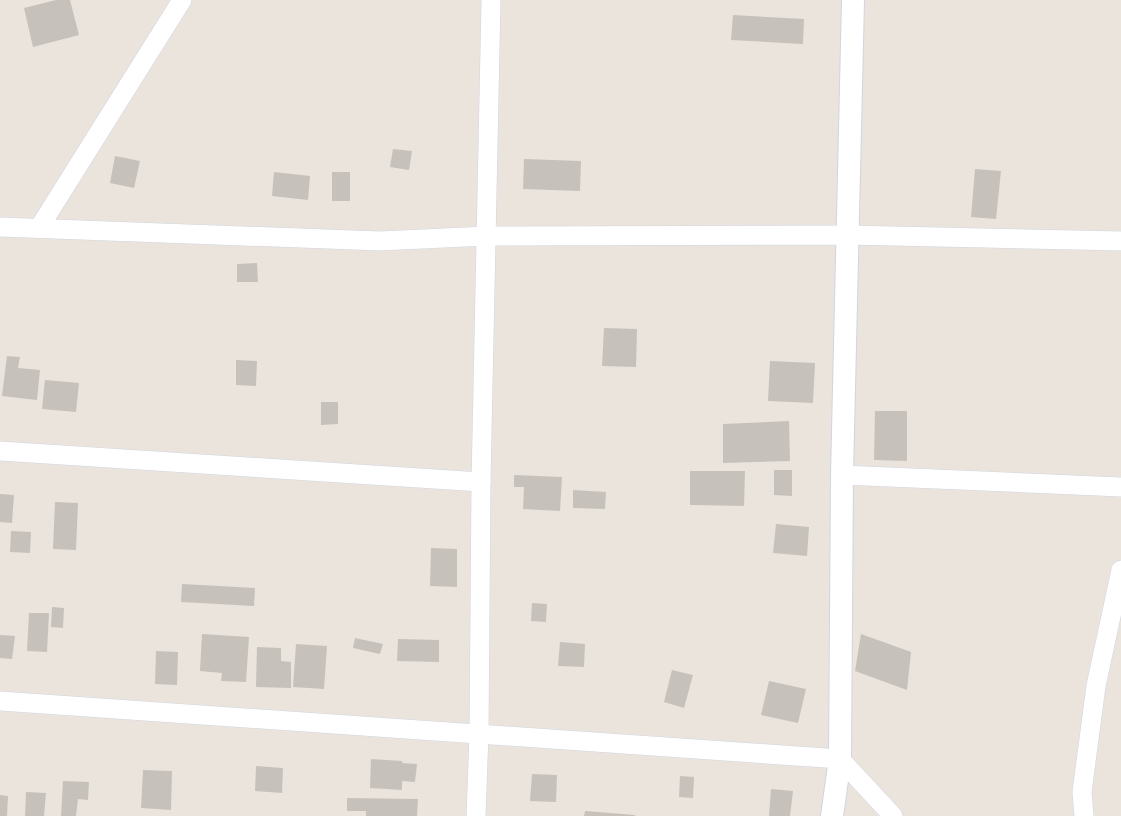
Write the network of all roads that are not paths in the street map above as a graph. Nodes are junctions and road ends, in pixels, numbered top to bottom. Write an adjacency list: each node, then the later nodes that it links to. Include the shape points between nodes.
1 (182, 0): 5 (street)
2 (491, 0): 7 (street)
3 (853, 0): 6 (street)
4 (0, 227): 5 (street)
5 (39, 228): 7 (street, via 380,240)
6 (848, 235): 7 (street); 8 (street); 10 (street)
7 (487, 236): 11 (street)
8 (1121, 241)
9 (0, 451): 11 (street)
10 (842, 475): 12 (street); 16 (street)
11 (481, 482): 15 (street)
12 (1121, 486)
13 (1121, 570): 20 (street, via 1096,686 1082,792)
14 (0, 701): 15 (street)
15 (479, 734): 16 (street); 17 (street)
16 (840, 759): 18 (street); 19 (street)
17 (476, 816)
18 (832, 816)
19 (893, 816)
20 (1084, 816)

